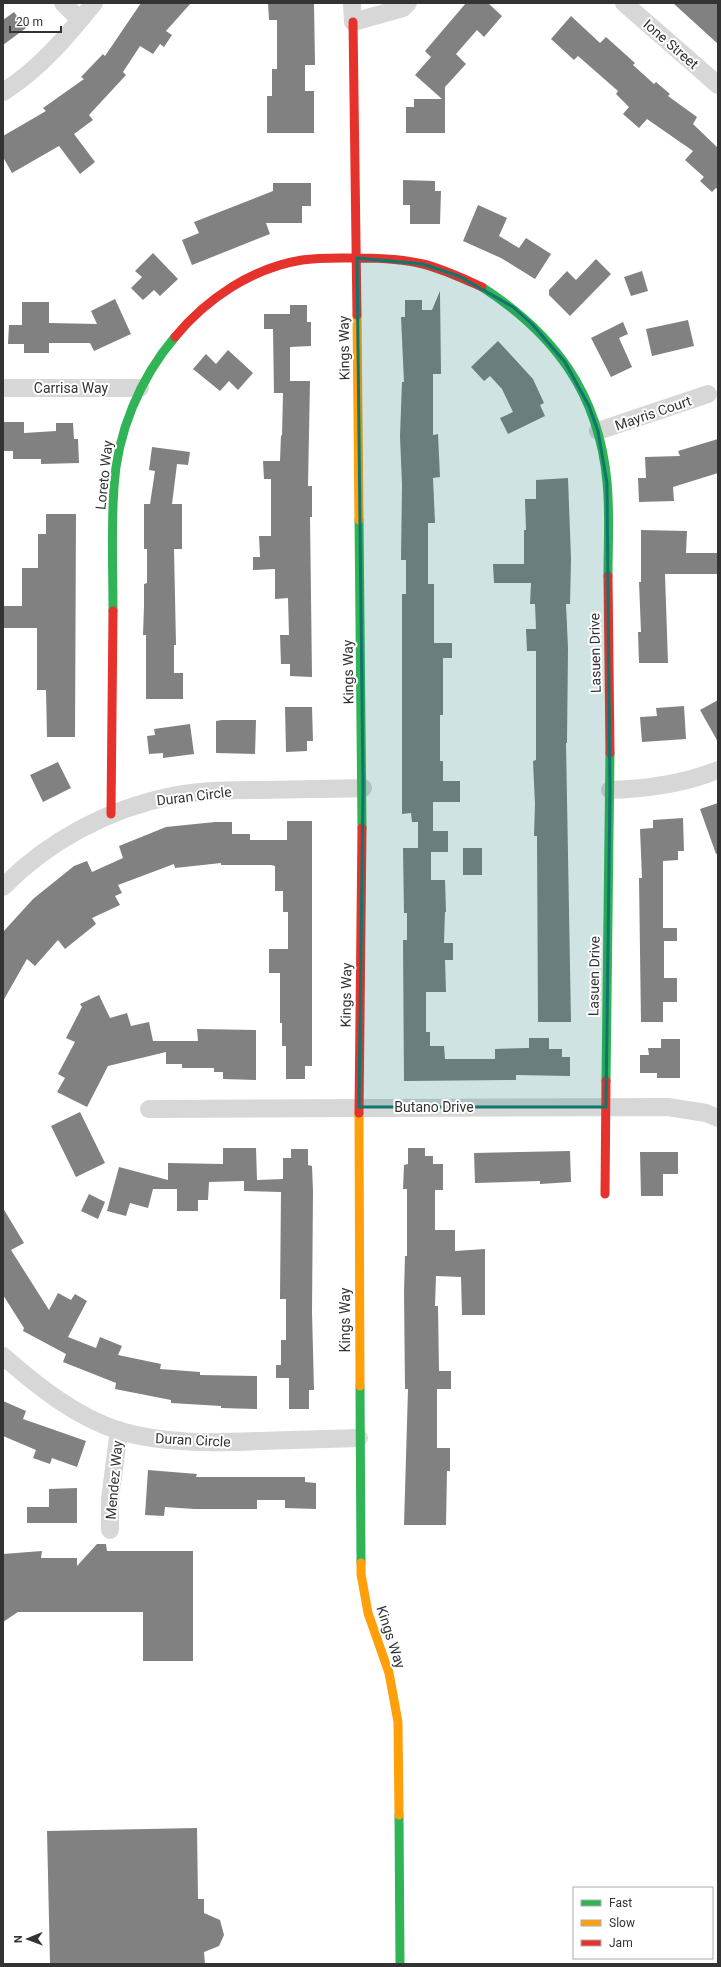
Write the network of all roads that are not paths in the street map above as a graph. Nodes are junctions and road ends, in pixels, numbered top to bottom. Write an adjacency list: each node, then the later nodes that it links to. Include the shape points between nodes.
1 (63, 3): 6 (street)
2 (94, 3): 6 (street)
3 (352, 3): 7 (street)
4 (408, 3): 7 (street, via 403,8)
5 (624, 3): 8 (street, Ione Street)
6 (80, 20): 9 (street, via 50,54)
7 (353, 22): 10 (street, Kings Way)
8 (718, 85)
9 (3, 92)
10 (357, 258): 12 (street, Loreto Way, via 312,259 284,264 242,281 217,296 187,322 162,352); 14 (street, Lasuen Drive, via 423,264 459,276 513,307 532,324 565,362 578,383); 16 (street, Kings Way)
11 (3, 388): 12 (street, Carrisa Way)
12 (140, 388): 18 (street, Loreto Way, via 122,434 114,486)
13 (708, 394): 14 (street, Mayris Court)
14 (598, 432): 17 (street, Lasuen Drive, via 607,483)
15 (718, 770): 17 (street, via 700,778 658,787)
16 (363, 788): 18 (street, Duran Circle, via 219,790 173,796); 21 (street, Kings Way)
17 (610, 790): 20 (street, Lasuen Drive)
18 (111, 814): 19 (street, Duran Circle, via 71,834 42,853)
19 (3, 887)
20 (606, 1106): 21 (street, Butano Drive); 23 (street, Butano Drive, via 679,1108); 24 (street, Lasuen Drive)
21 (359, 1107): 22 (street, Butano Drive); 27 (street, Kings Way)
22 (149, 1109)
23 (718, 1118)
24 (605, 1194)
25 (3, 1356): 26 (street, Duran Circle, via 27,1378 56,1398 85,1415)
26 (119, 1430): 27 (street, Duran Circle, via 181,1442); 28 (street, Mendez Way, via 110,1499)
27 (359, 1438): 29 (street, Kings Way, via 362,1587 368,1613 389,1672 398,1722)
28 (110, 1530)
29 (400, 1964)

